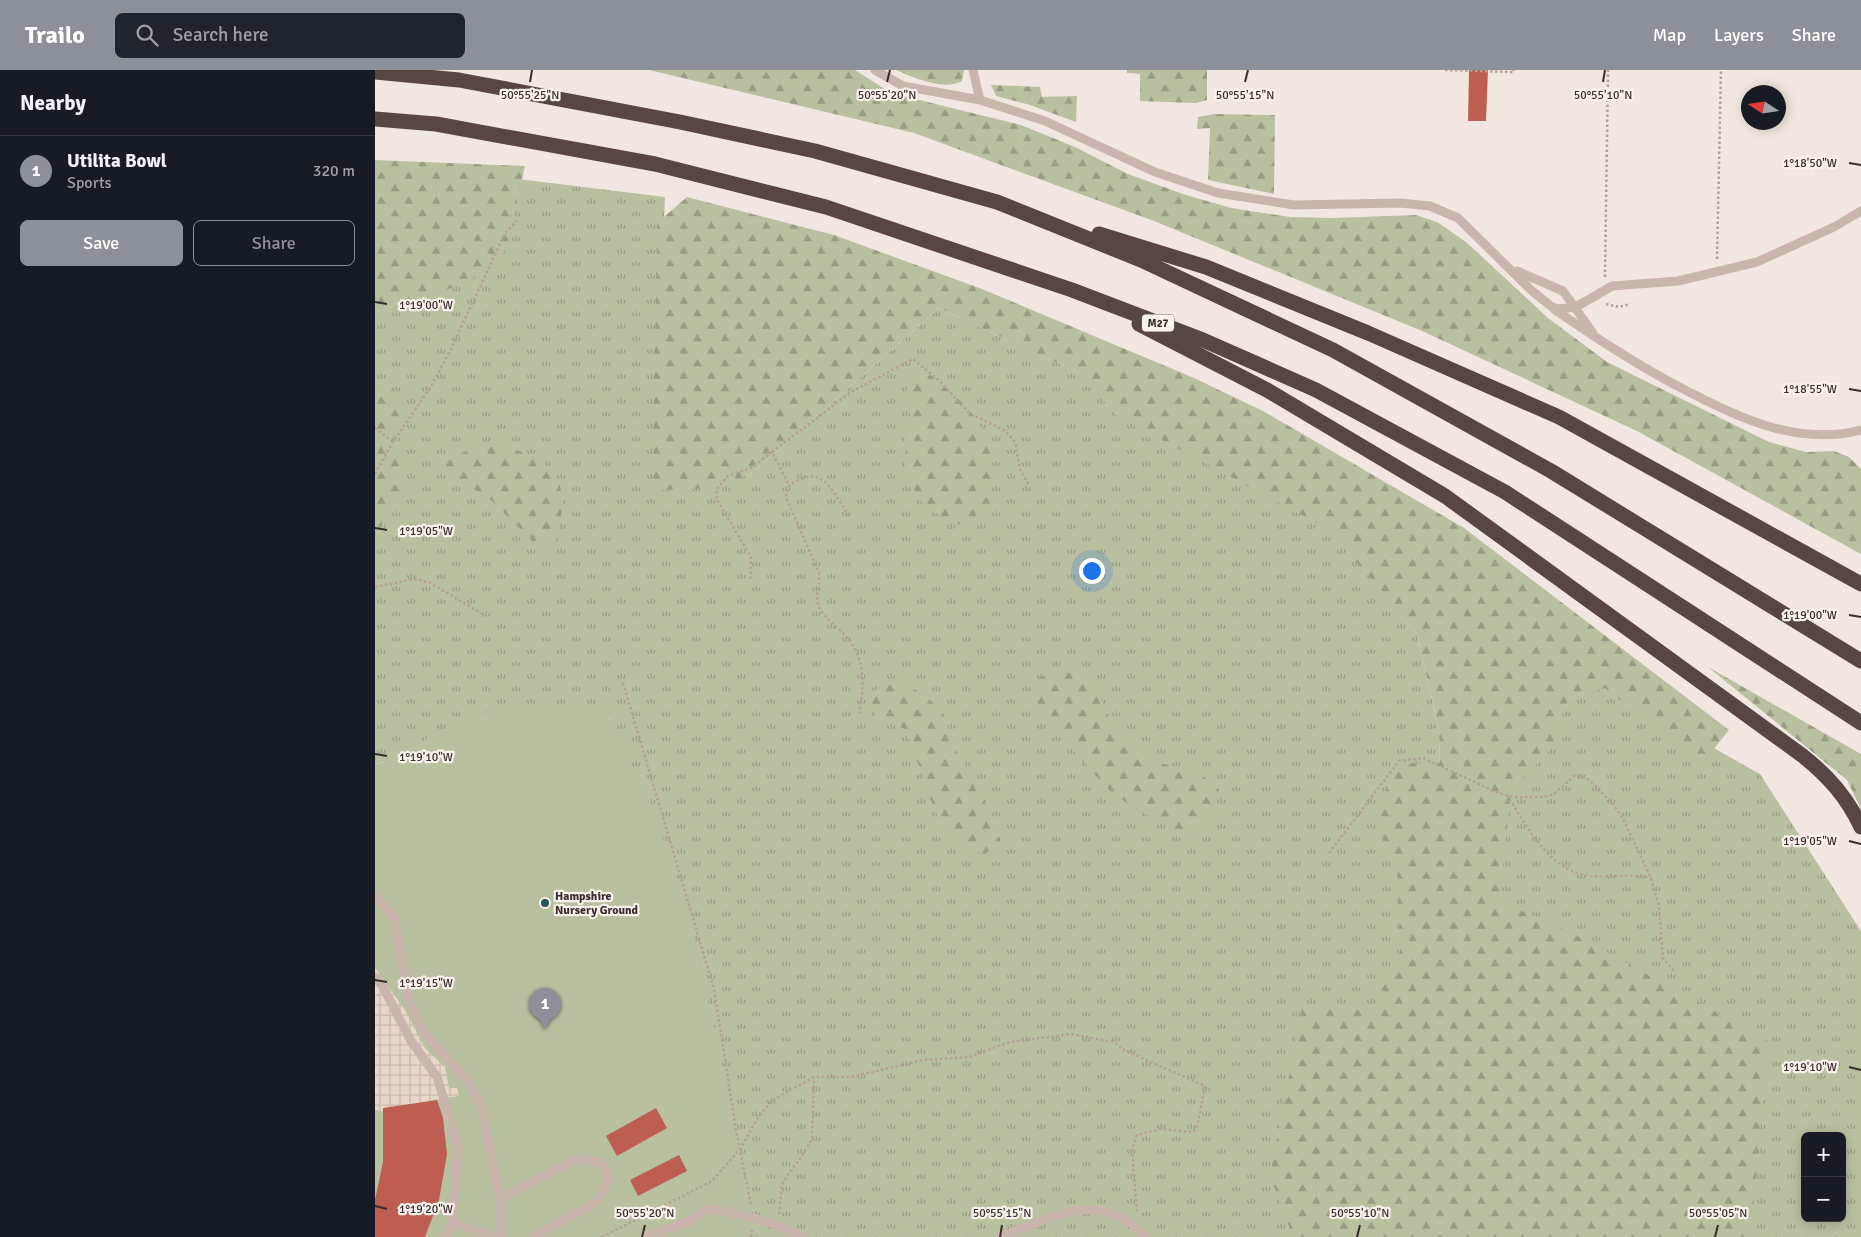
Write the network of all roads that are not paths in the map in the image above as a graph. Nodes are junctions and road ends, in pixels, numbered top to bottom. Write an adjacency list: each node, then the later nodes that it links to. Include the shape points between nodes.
1 (875, 70): 4 (lane, via 903,86)
2 (973, 70): 4 (lane)
3 (375, 72): 6 (highway, via 459,80 689,124 815,151)
4 (980, 100): 8 (lane, via 1045,120 1155,172 1218,193 1294,205 1400,203 1430,206 1459,218)
5 (375, 119): 9 (highway, M27, via 435,124 655,164 826,208)
6 (997, 202): 14 (highway, via 1206,267 1368,333 1550,413); 15 (highway, via 1141,260 1333,350 1551,471)
7 (1861, 211): 11 (lane, via 1772,256 1720,273 1678,281 1605,288)
8 (1506, 264): 10 (lane); 11 (lane, via 1563,292)
9 (1071, 290): 16 (highway, M27, via 1203,340 1316,390 1496,488); 17 (highway, M27, via 1267,390 1445,496 1803,756 1832,781)
10 (1552, 307): 11 (lane); 12 (lane)
11 (1576, 307): 12 (lane, via 1590,329)
12 (1612, 349): 13 (lane, via 1731,414 1768,428 1810,435)
13 (1860, 431)
14 (1861, 584)
15 (1861, 661)
16 (1861, 723)
17 (1861, 827)
18 (375, 896): 20 (lane, via 394,916 410,1004 425,1032 468,1081 482,1107)
19 (375, 977): 21 (lane, via 382,984 411,1040 437,1077 458,1145)
20 (500, 1199): 24 (lane); 25 (lane, via 577,1159 602,1163 609,1178 597,1202)
21 (453, 1223): 22 (lane); 23 (lane)
22 (445, 1237)
23 (496, 1237)
24 (501, 1237)
25 (533, 1237)
26 (646, 1237): 27 (lane, via 688,1222 706,1209 754,1217)
27 (803, 1237)
28 (1000, 1237): 29 (lane, via 1077,1209 1107,1210)
29 (1146, 1237)

